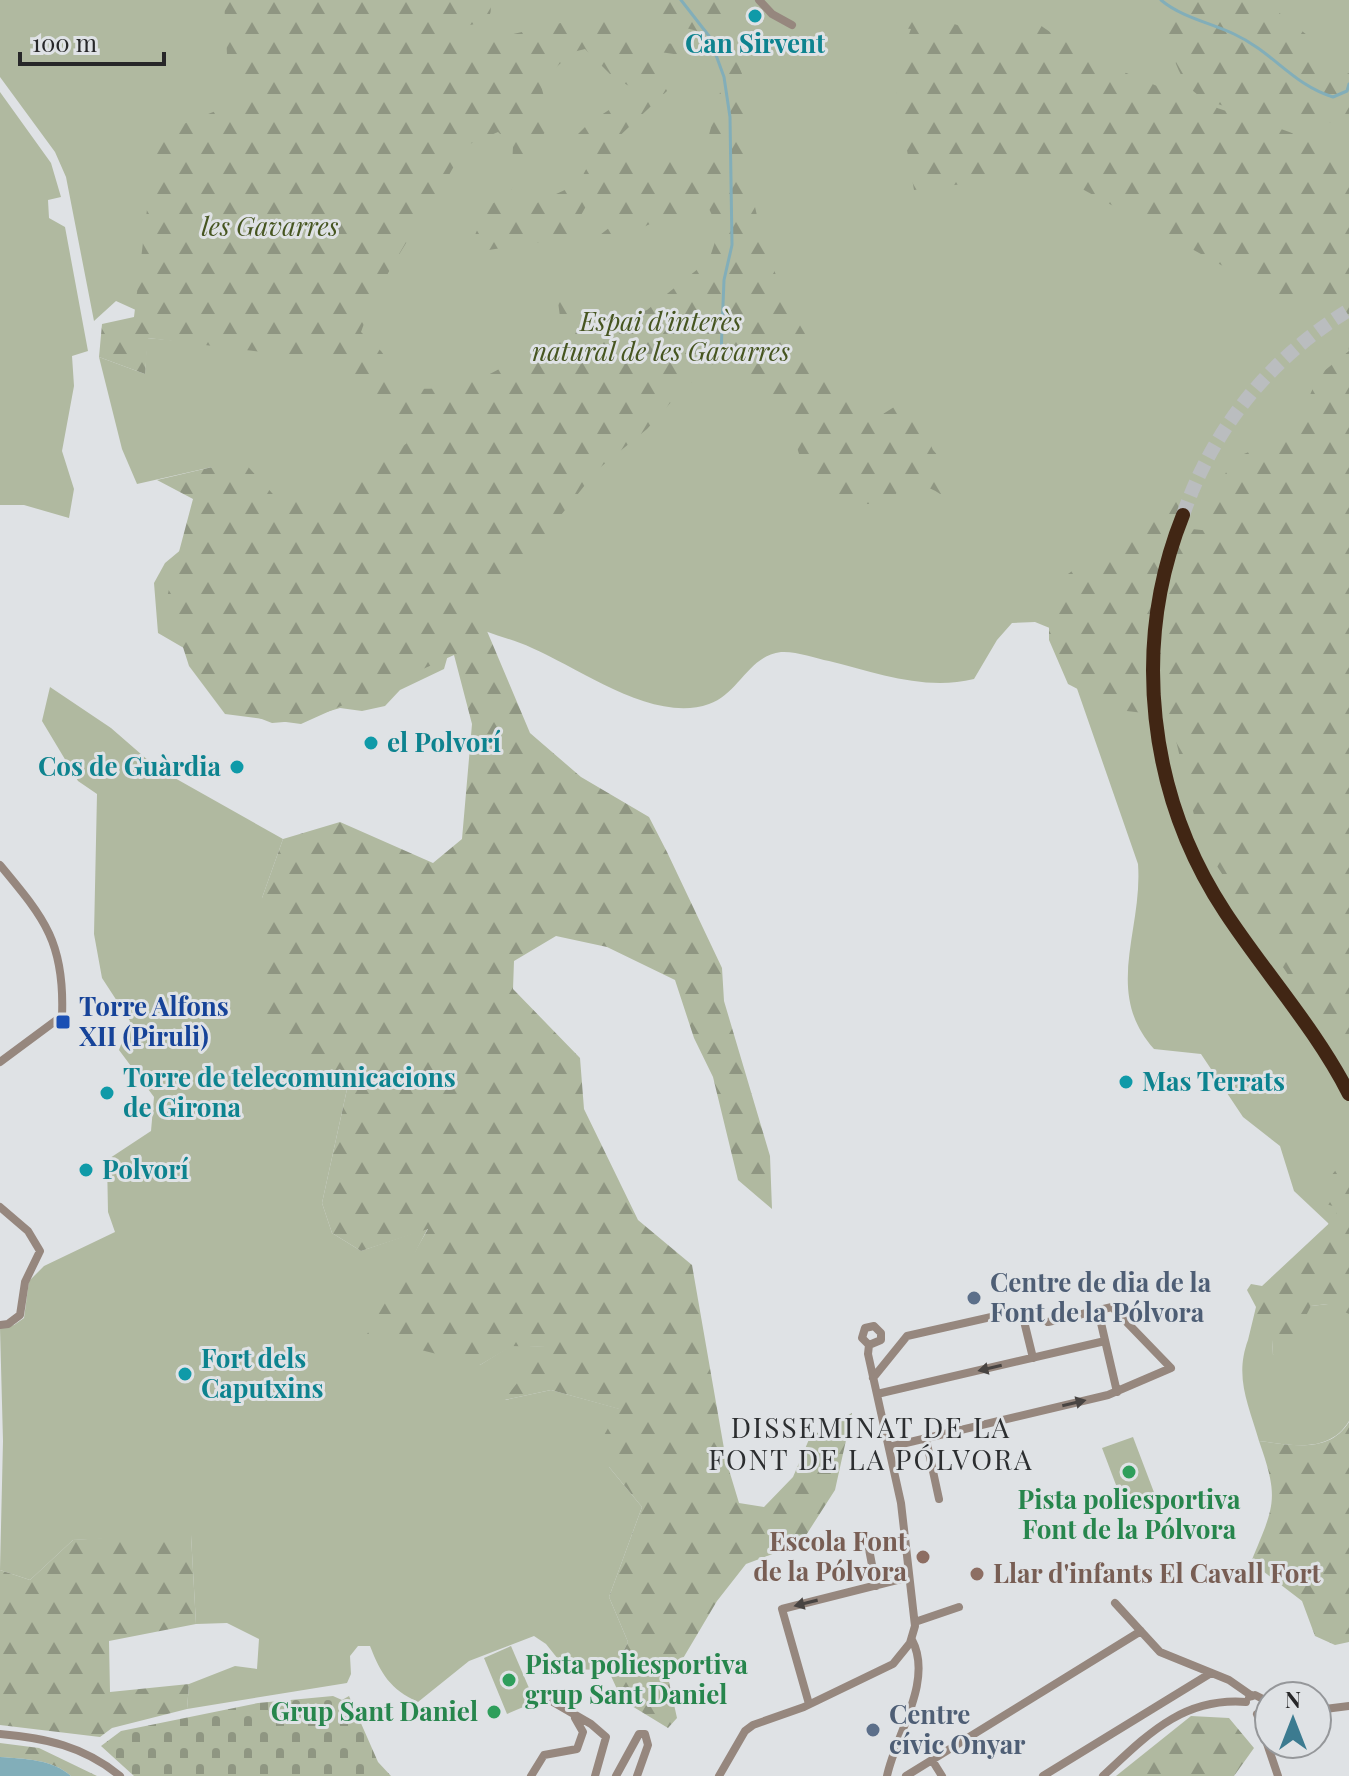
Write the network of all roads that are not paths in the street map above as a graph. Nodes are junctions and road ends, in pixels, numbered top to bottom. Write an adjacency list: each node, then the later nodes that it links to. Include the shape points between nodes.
1 (759, 0): 2 (street)
2 (792, 25)
3 (1183, 515): 6 (highway, via 1159,599 1152,665 1156,729 1168,784 1189,844 1217,899)
4 (0, 865): 5 (street, via 53,937 62,1016)
5 (0, 1062)
6 (1349, 1094)
7 (0, 1207): 10 (street, via 28,1231 40,1251 25,1282 20,1315)
8 (1098, 1310): 9 (street); 11 (street); 15 (street, via 1112,1307 1171,1368)
9 (1048, 1322)
10 (0, 1325)
11 (1105, 1341): 13 (street); 15 (street)
12 (869, 1345): 14 (street)
13 (1033, 1358): 14 (street, via 1018,1311 907,1336); 16 (street, one-way to 16)
14 (873, 1378): 16 (street)
15 (1117, 1392): 17 (street, one-way to 15)
16 (877, 1394): 18 (street)
17 (926, 1439): 18 (street); 19 (street)
18 (889, 1447): 21 (street)
19 (939, 1499)
20 (879, 1547): 22 (street, via 869,1549)
21 (909, 1577): 22 (street); 25 (street)
22 (876, 1586): 32 (street, one-way to 32, via 782,1609)
23 (1115, 1603): 26 (street)
24 (959, 1607): 25 (street)
25 (915, 1622): 27 (street)
26 (1141, 1631): 28 (street, via 1160,1652); 36 (street)
27 (912, 1640): 32 (street, via 893,1664); 43 (street, via 917,1649 915,1694)
28 (1211, 1673): 30 (street); 46 (street)
29 (1253, 1698): 30 (street)
30 (1249, 1699): 33 (street); 47 (street, via 1203,1705 1172,1716)
31 (553, 1702): 34 (street)
32 (809, 1704): 42 (street, via 745,1731)
33 (1253, 1712)
34 (575, 1717): 38 (street, via 583,1732 577,1749 544,1755); 39 (street, via 606,1737)
35 (0, 1734): 37 (street, via 51,1740 93,1756)
36 (932, 1760): 44 (street); 45 (street)
37 (120, 1776)
38 (531, 1776)
39 (595, 1776)
40 (616, 1776): 41 (street, via 632,1743 645,1734 648,1745)
41 (637, 1776)
42 (719, 1776)
43 (887, 1776)
44 (906, 1776)
45 (942, 1776)
46 (1043, 1776)
47 (1103, 1776)

